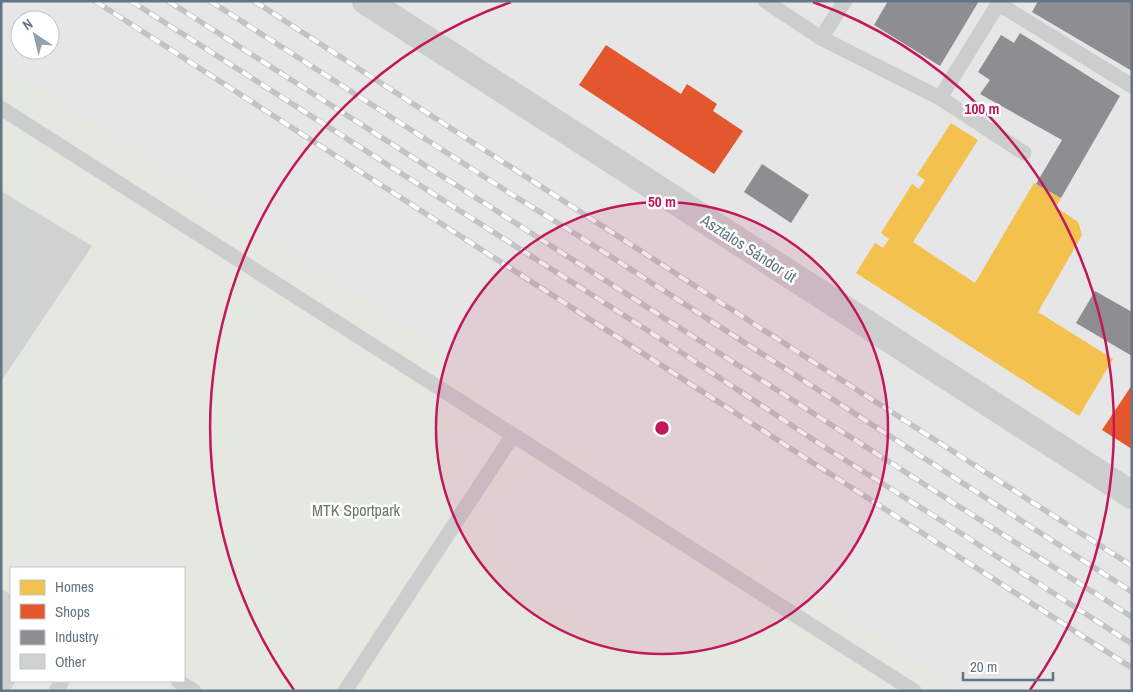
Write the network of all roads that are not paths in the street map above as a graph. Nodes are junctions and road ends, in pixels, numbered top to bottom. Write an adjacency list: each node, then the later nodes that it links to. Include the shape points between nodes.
1 (366, 1): 11 (street, Asztalos Sándor út)
2 (765, 1): 5 (lane)
3 (845, 1): 5 (lane)
4 (999, 2): 6 (lane); 7 (lane)
5 (821, 38): 7 (lane)
6 (1132, 86)
7 (940, 98): 9 (lane)
8 (1, 108): 10 (lane)
9 (1024, 153)
10 (513, 435): 14 (lane); 15 (lane)
11 (1132, 495)
12 (180, 682): 13 (lane)
13 (194, 691)
14 (345, 691)
15 (914, 691)

